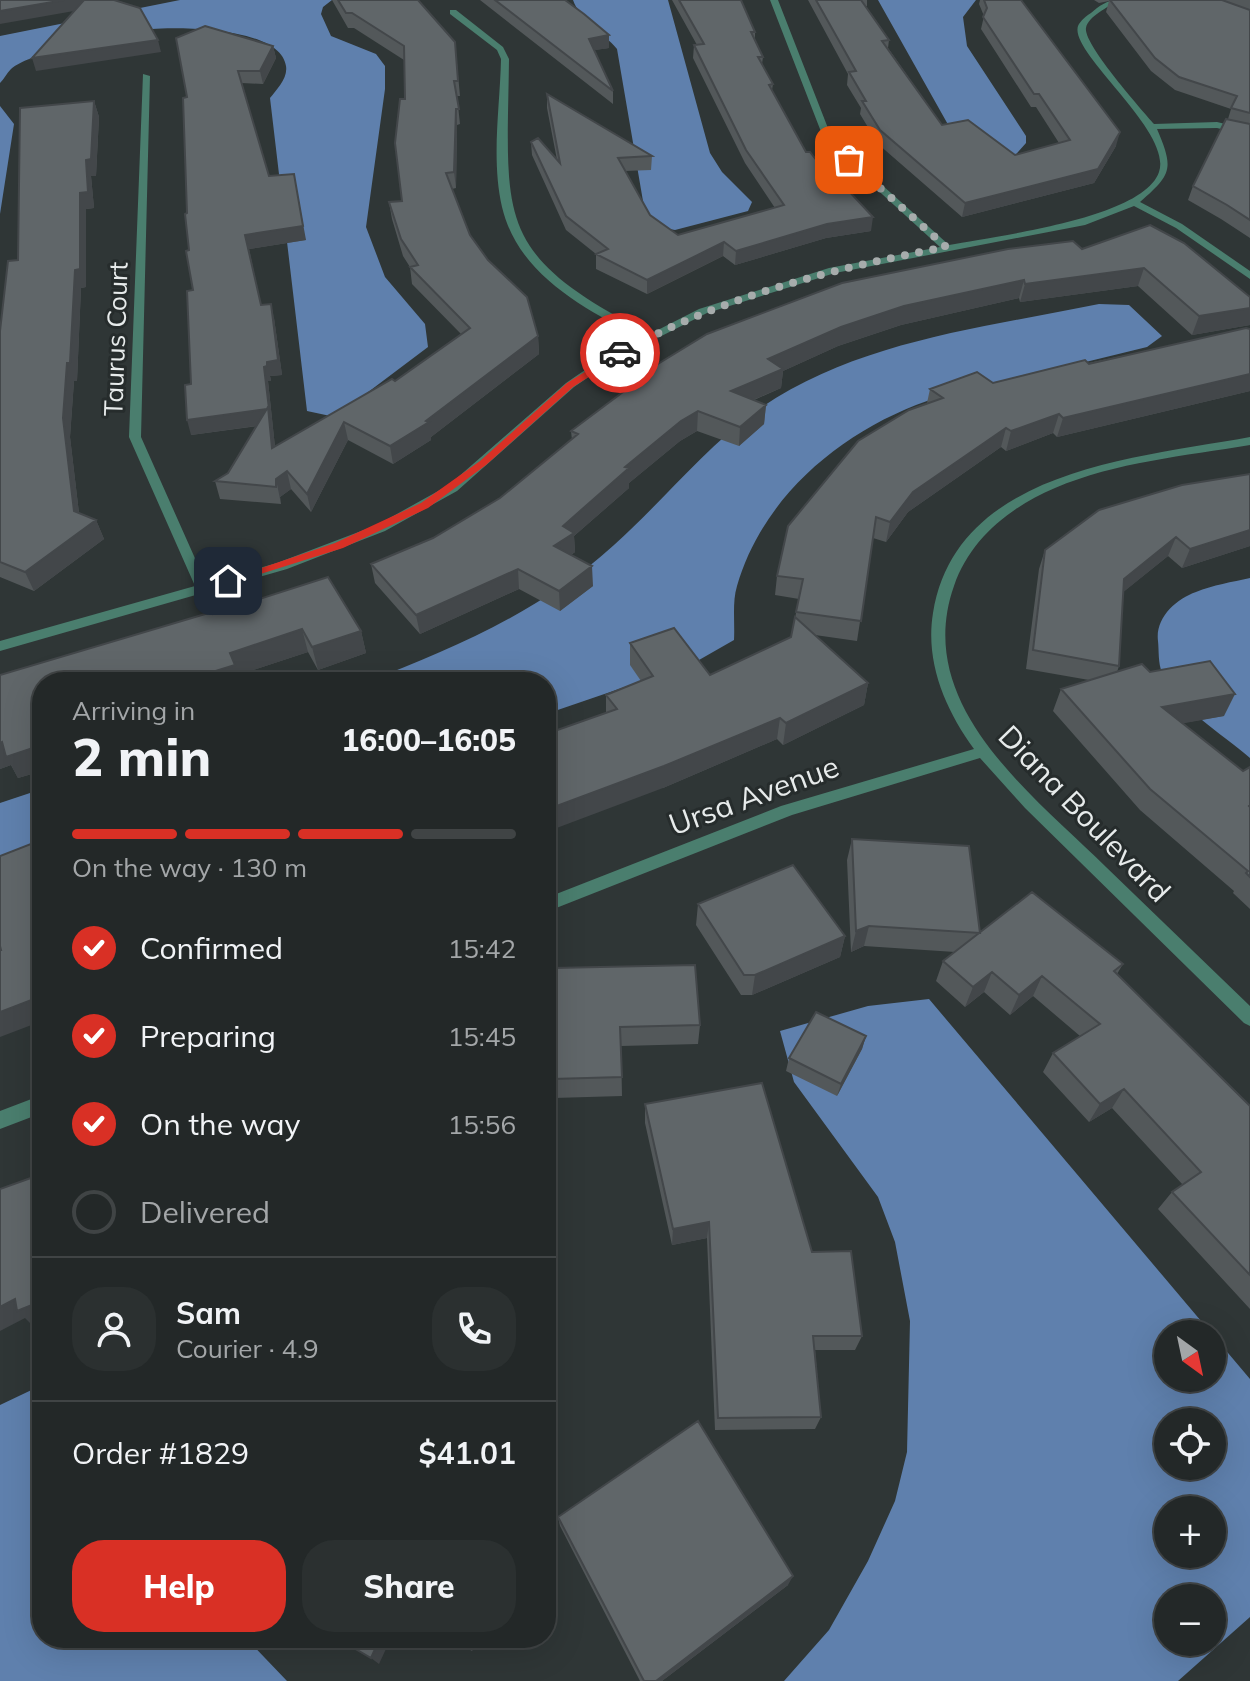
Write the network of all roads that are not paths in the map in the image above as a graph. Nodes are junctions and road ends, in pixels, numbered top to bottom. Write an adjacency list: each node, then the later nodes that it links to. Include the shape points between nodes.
1 (774, 0): 8 (street, via 829,142)
2 (1114, 0): 5 (street, via 1089,17 1082,35)
3 (453, 12): 10 (street, via 500,49 505,59 504,184 507,210 519,238 550,277)
4 (146, 76): 12 (street, Taurus Court, via 135,437)
5 (1152, 127): 6 (street, via 1217,125); 7 (street, via 1165,158 1164,172)
6 (1250, 133)
7 (1134, 203): 8 (street, via 1085,222); 9 (street, via 1179,226)
8 (946, 247): 10 (street, via 779,285)
9 (1250, 276)
10 (648, 337): 12 (street, via 570,385 483,463 424,506 339,545)
11 (1250, 441): 14 (street, Diana Boulevard, via 1065,480 997,514 977,534 947,578 937,631 946,683)
12 (202, 588): 13 (street)
13 (0, 646)
14 (984, 751): 15 (street, Ursa Avenue, via 787,810); 16 (street, Diana Boulevard, via 1027,800)
15 (556, 901)
16 (1250, 1018)
17 (32, 1108): 18 (street)
18 (0, 1120)

